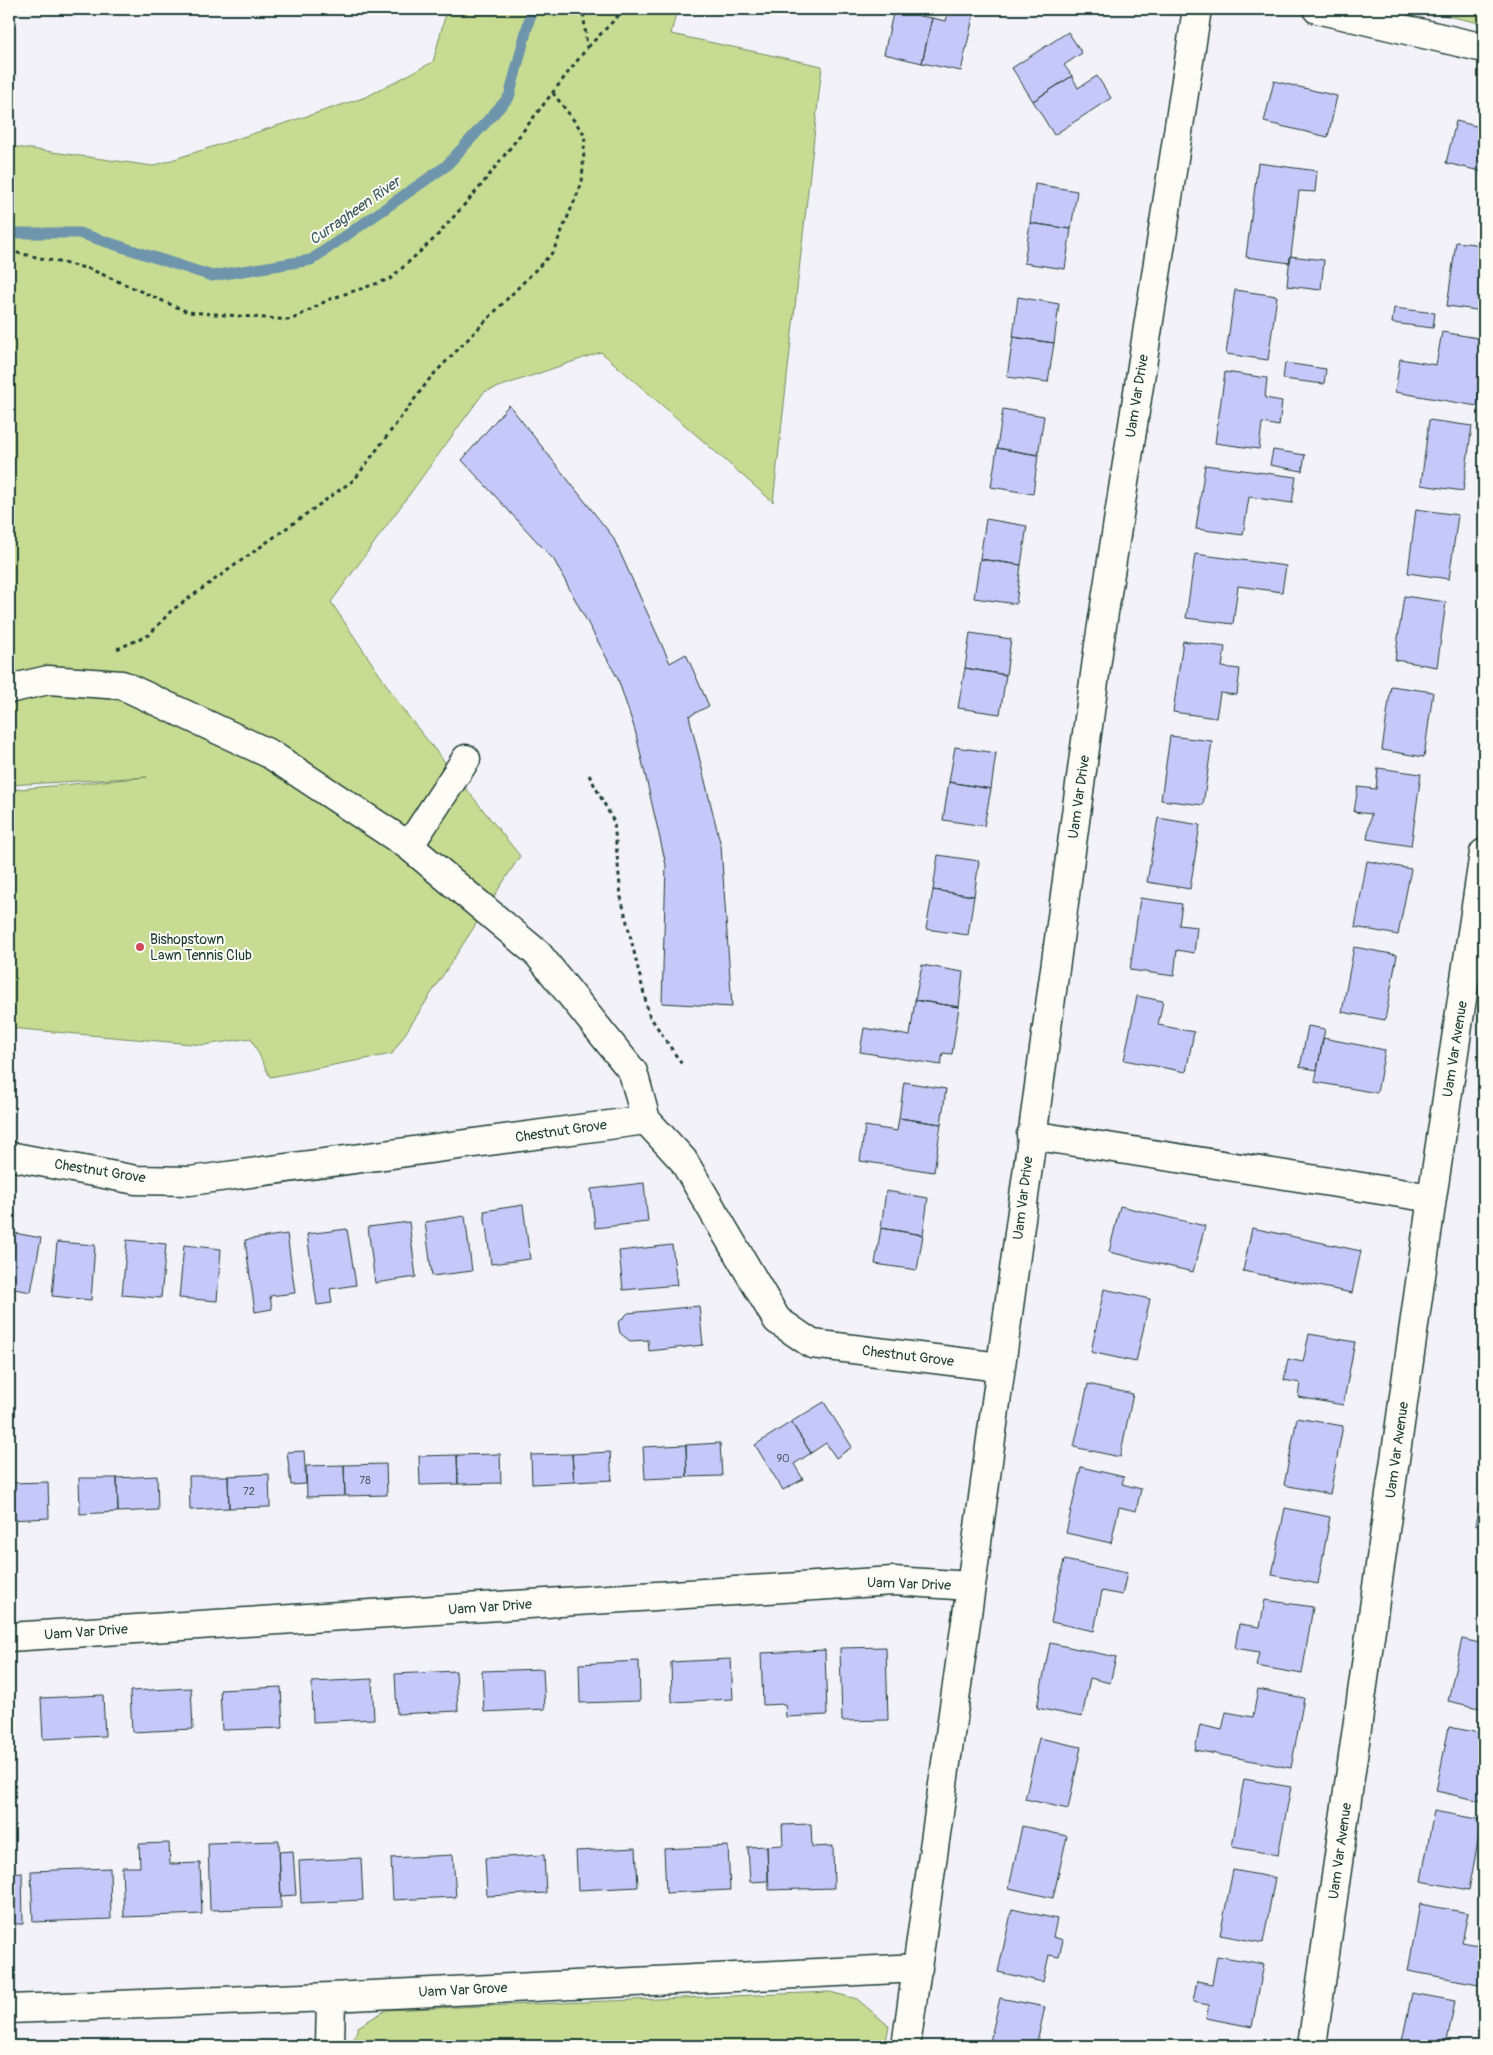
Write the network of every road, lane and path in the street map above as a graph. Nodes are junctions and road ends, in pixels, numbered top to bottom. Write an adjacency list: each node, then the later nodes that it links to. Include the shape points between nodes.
1 (582, 9): 5 (path)
2 (625, 9): 5 (path)
3 (1197, 9): 17 (street, Uam Var Drive, via 1099,645)
4 (1317, 9): 6 (street)
5 (587, 48): 7 (path)
6 (1484, 48)
7 (553, 93): 8 (path, via 480,187 436,237 390,279 330,298 291,320 188,312 90,269); 9 (path, via 585,135 582,183 554,252 431,377 354,479 171,611 149,635)
8 (9, 251)
9 (115, 650)
10 (9, 689): 13 (street, via 48,680 122,685 270,754)
11 (466, 760): 13 (street)
12 (589, 775): 15 (path, via 614,822 621,897 649,1015)
13 (409, 846): 16 (street, via 538,954 633,1072)
14 (1484, 853): 19 (street, Uam Var Avenue)
15 (683, 1066)
16 (646, 1120): 18 (street, Chestnut Grove, via 190,1181 136,1180); 20 (street, Chestnut Grove, via 684,1160 777,1320 812,1344)
17 (1031, 1135): 19 (street); 20 (street, Uam Var Drive)
18 (9, 1156)
19 (1432, 1198): 28 (street, Uam Var Avenue)
20 (1000, 1367): 21 (street, Uam Var Drive)
21 (971, 1586): 22 (street, Uam Var Drive, via 893,1581); 23 (street, Uam Var Drive)
22 (9, 1637)
23 (918, 1968): 24 (street, Uam Var Grove); 27 (street, Uam Var Drive)
24 (331, 1997): 25 (street, Uam Var Grove); 26 (street)
25 (9, 2008)
26 (330, 2046)
27 (906, 2046)
28 (1312, 2046)

